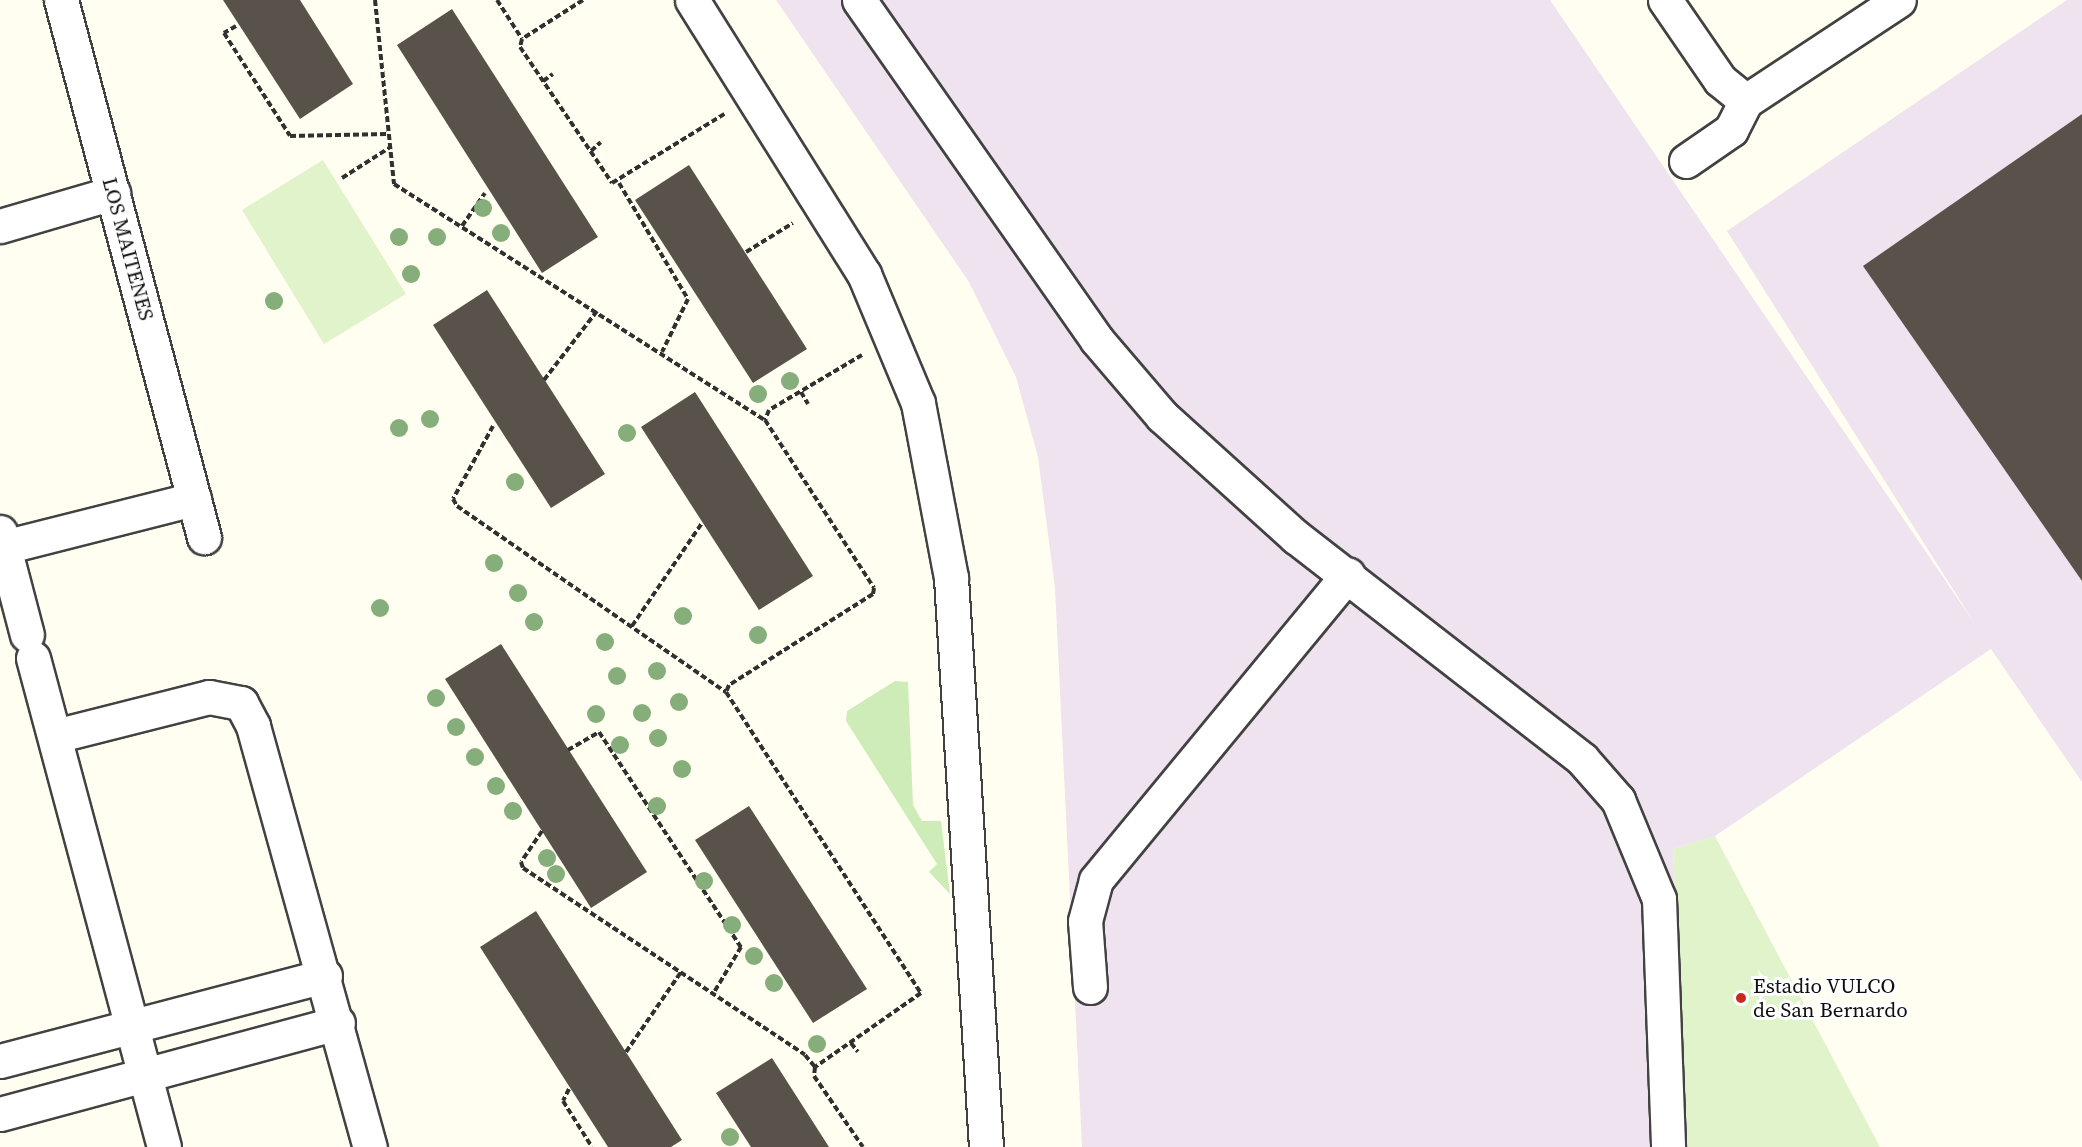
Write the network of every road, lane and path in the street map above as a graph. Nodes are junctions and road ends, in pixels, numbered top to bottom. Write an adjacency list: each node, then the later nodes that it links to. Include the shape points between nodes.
1 (61, 0): 24 (street, LOS MAITENES)
2 (375, 0): 17 (path)
3 (497, 0): 11 (path)
4 (583, 0): 11 (path)
5 (692, 0): 66 (street, via 864,274 918,403 951,578)
6 (859, 0): 42 (street, via 1130,380 1214,467)
7 (1665, 0): 13 (street)
8 (1687, 0): 13 (street)
9 (1899, 0): 15 (street)
10 (236, 26): 17 (path, via 224,33 290,136)
11 (522, 39): 14 (path, via 520,47)
12 (554, 74): 14 (path)
13 (1720, 80): 15 (street)
14 (543, 81): 20 (path)
15 (1746, 101): 21 (street, via 1731,130)
16 (735, 107): 23 (path)
17 (387, 134): 19 (path)
18 (601, 142): 20 (path)
19 (389, 148): 22 (path); 28 (path, via 394,184)
20 (591, 151): 23 (path, via 612,183)
21 (1686, 161)
22 (342, 178)
23 (620, 183): 32 (path, via 688,299)
24 (113, 193): 27 (street); 38 (street, LOS MAITENES)
25 (485, 193): 28 (path)
26 (796, 221): 29 (path)
27 (0, 226)
28 (462, 226): 30 (path)
29 (746, 252)
30 (597, 311): 32 (path); 33 (path)
31 (872, 349): 34 (path)
32 (662, 352): 36 (path)
33 (544, 380)
34 (801, 392): 35 (path); 36 (path, via 769,410)
35 (808, 404)
36 (765, 420): 44 (path, via 874,588)
37 (493, 426): 43 (path, via 453,499 457,506)
38 (194, 499): 40 (street, LOS MAITENES); 41 (street)
39 (702, 523): 43 (path)
40 (204, 537)
41 (2, 540): 45 (street)
42 (1348, 574): 50 (street, via 1096,880 1085,921); 67 (street, via 1521,707 1582,759 1618,800 1659,899)
43 (632, 626): 44 (path)
44 (726, 692): 54 (path, via 921,993)
45 (55, 736): 49 (street, via 209,697 241,703 253,726); 53 (street)
46 (568, 750): 51 (path, via 599,732 741,947)
47 (542, 831): 48 (path, via 521,862 523,868)
48 (681, 972): 51 (path); 55 (path)
49 (325, 976): 52 (street); 53 (street)
50 (1090, 987)
51 (714, 994): 58 (path)
52 (338, 1023): 59 (street); 63 (street)
53 (133, 1027): 57 (street); 59 (street)
54 (851, 1043): 56 (path); 58 (path)
55 (626, 1052)
56 (858, 1053)
57 (0, 1061)
58 (815, 1067): 65 (path, via 814,1076)
59 (145, 1074): 61 (street); 62 (street)
60 (569, 1089): 64 (path, via 562,1101)
61 (0, 1114)
62 (164, 1147)
63 (370, 1147)
64 (592, 1147)
65 (863, 1147)
66 (986, 1147)
67 (1668, 1147)

